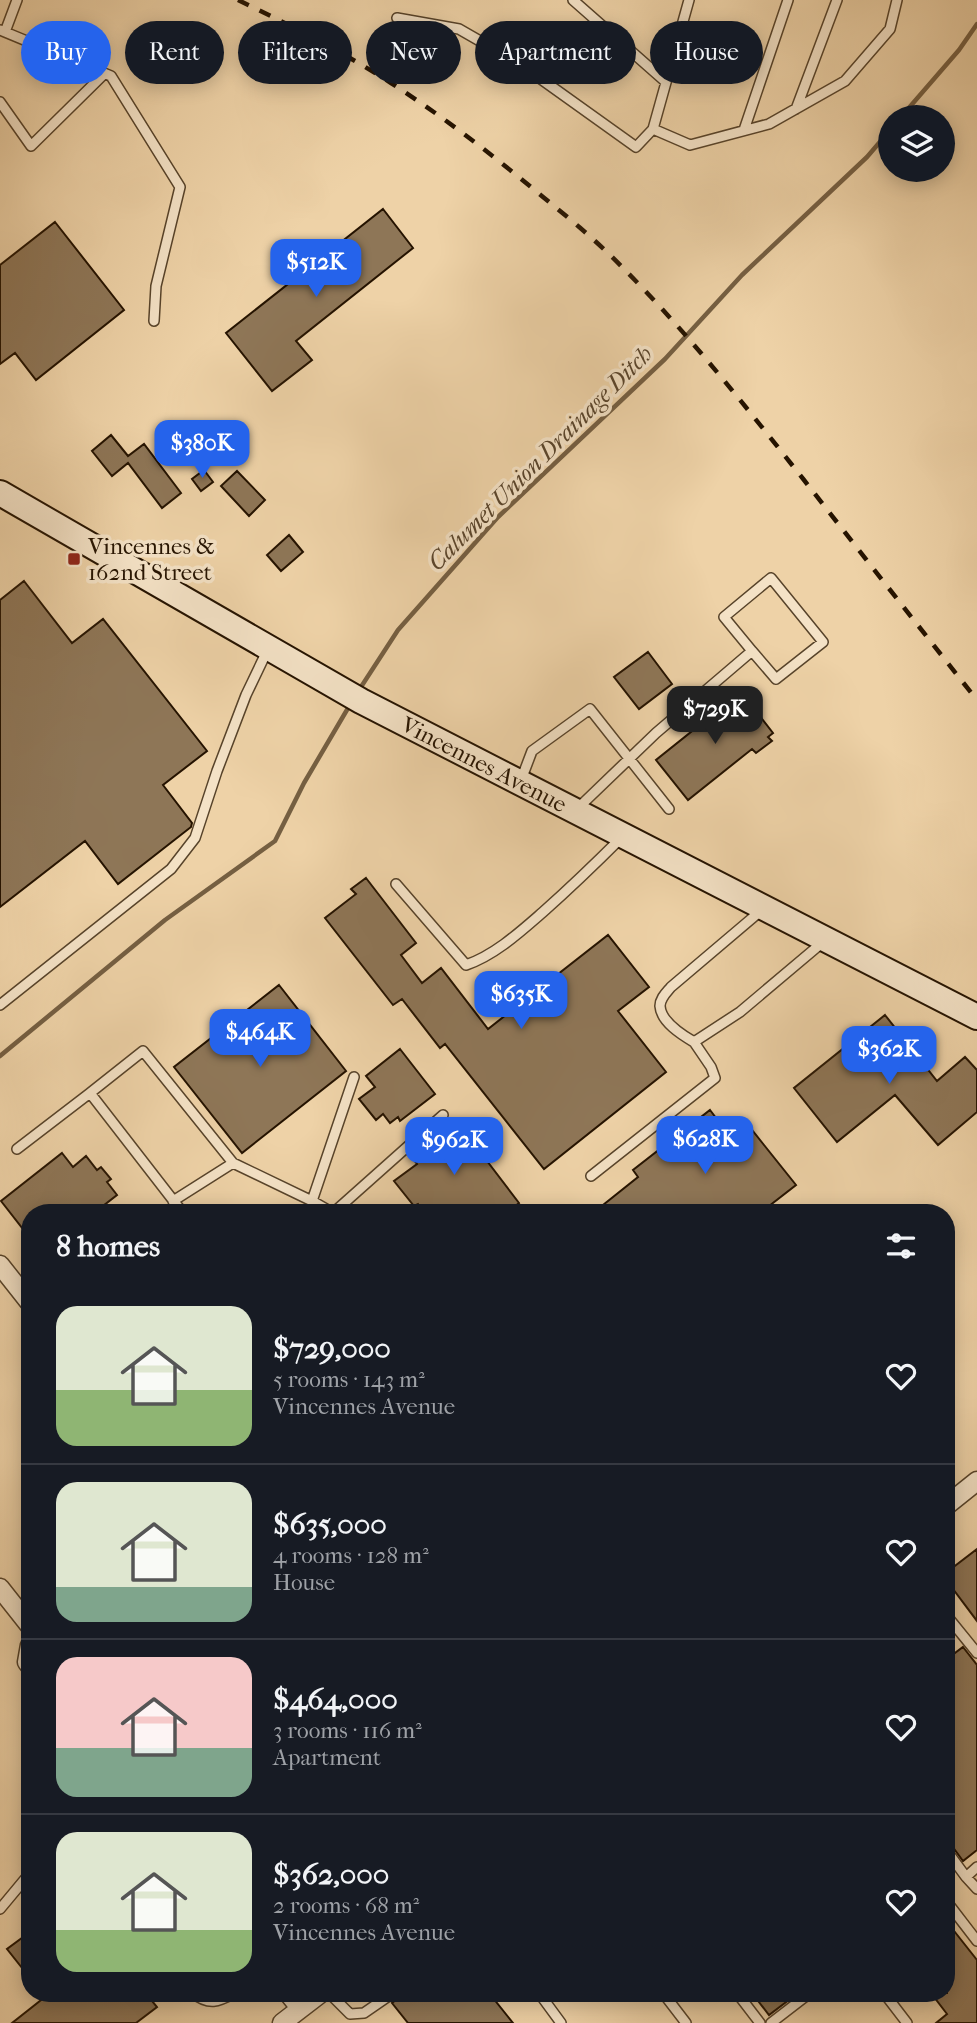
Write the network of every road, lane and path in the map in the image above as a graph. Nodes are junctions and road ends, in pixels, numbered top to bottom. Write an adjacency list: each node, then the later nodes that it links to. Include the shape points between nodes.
1 (17, 0): 9 (lane)
2 (573, 0): 11 (lane)
3 (689, 0): 8 (lane)
4 (788, 0): 18 (lane)
5 (837, 0): 16 (lane)
6 (897, 0): 16 (lane, via 890,29 845,81)
7 (397, 18): 17 (lane, via 459,29 520,64 636,147)
8 (683, 21)
9 (3, 31): 10 (lane)
10 (21, 39)
11 (650, 68)
12 (111, 76): 19 (lane, via 180,187 156,286)
13 (94, 84): 15 (lane, via 31,146)
14 (665, 84): 17 (lane)
15 (0, 102)
16 (796, 108): 18 (lane, via 769,124)
17 (653, 128): 18 (lane, via 691,145)
18 (744, 130)
19 (154, 321)
20 (0, 493): 21 (street, Vincennes Avenue)
21 (268, 648): 24 (street, Vincennes Avenue, via 352,697); 31 (lane, via 246,695 195,838 171,869)
22 (752, 652): 22 (lane, via 724,617 771,578 823,642 776,679); 23 (lane)
23 (628, 758): 24 (lane, via 590,709 532,751); 25 (lane); 26 (lane)
24 (520, 783): 26 (street, Vincennes Avenue)
25 (669, 808)
26 (576, 811): 27 (street, Vincennes Avenue)
27 (624, 836): 28 (lane, via 509,941 466,965); 29 (street, Vincennes Avenue)
28 (396, 884)
29 (764, 908): 30 (street, Vincennes Avenue); 33 (lane, via 663,996 664,1016)
30 (826, 939): 32 (street, Vincennes Avenue); 33 (lane, via 740,1012)
31 (0, 1005)
32 (977, 1017)
33 (694, 1042): 39 (lane, via 715,1078)
34 (354, 1077): 41 (lane)
35 (90, 1093): 37 (lane); 38 (lane, via 143,1051); 40 (lane)
36 (443, 1115): 44 (lane)
37 (17, 1149)
38 (233, 1163): 40 (lane); 41 (lane)
39 (591, 1176)
40 (173, 1201): 42 (lane)
41 (312, 1201): 43 (lane)
42 (176, 1204)
43 (317, 1204)
44 (343, 1204)
45 (0, 1265): 46 (street)
46 (21, 1292)
47 (977, 1481): 48 (street)
48 (955, 1499)
49 (0, 1588): 50 (street)
50 (21, 1615)
51 (955, 1626): 52 (lane)
52 (977, 1653)
53 (955, 1862): 55 (lane)
54 (977, 1867): 55 (lane)
55 (966, 1877): 57 (lane)
56 (21, 1884): 58 (lane)
57 (977, 1889)
58 (0, 1909)
59 (955, 1912): 60 (lane)
60 (977, 1941)
61 (295, 2002): 70 (street)
62 (308, 2002): 70 (street)
63 (338, 2002): 64 (lane, via 350,2014 364,2013)
64 (380, 2002)
65 (546, 2002): 72 (lane)
66 (670, 2002): 73 (lane)
67 (744, 2002): 74 (lane)
68 (798, 2002): 75 (lane)
69 (891, 2002): 76 (lane)
70 (300, 2008): 71 (street)
71 (282, 2023)
72 (561, 2023)
73 (686, 2023)
74 (760, 2023)
75 (771, 2023)
76 (907, 2023)

